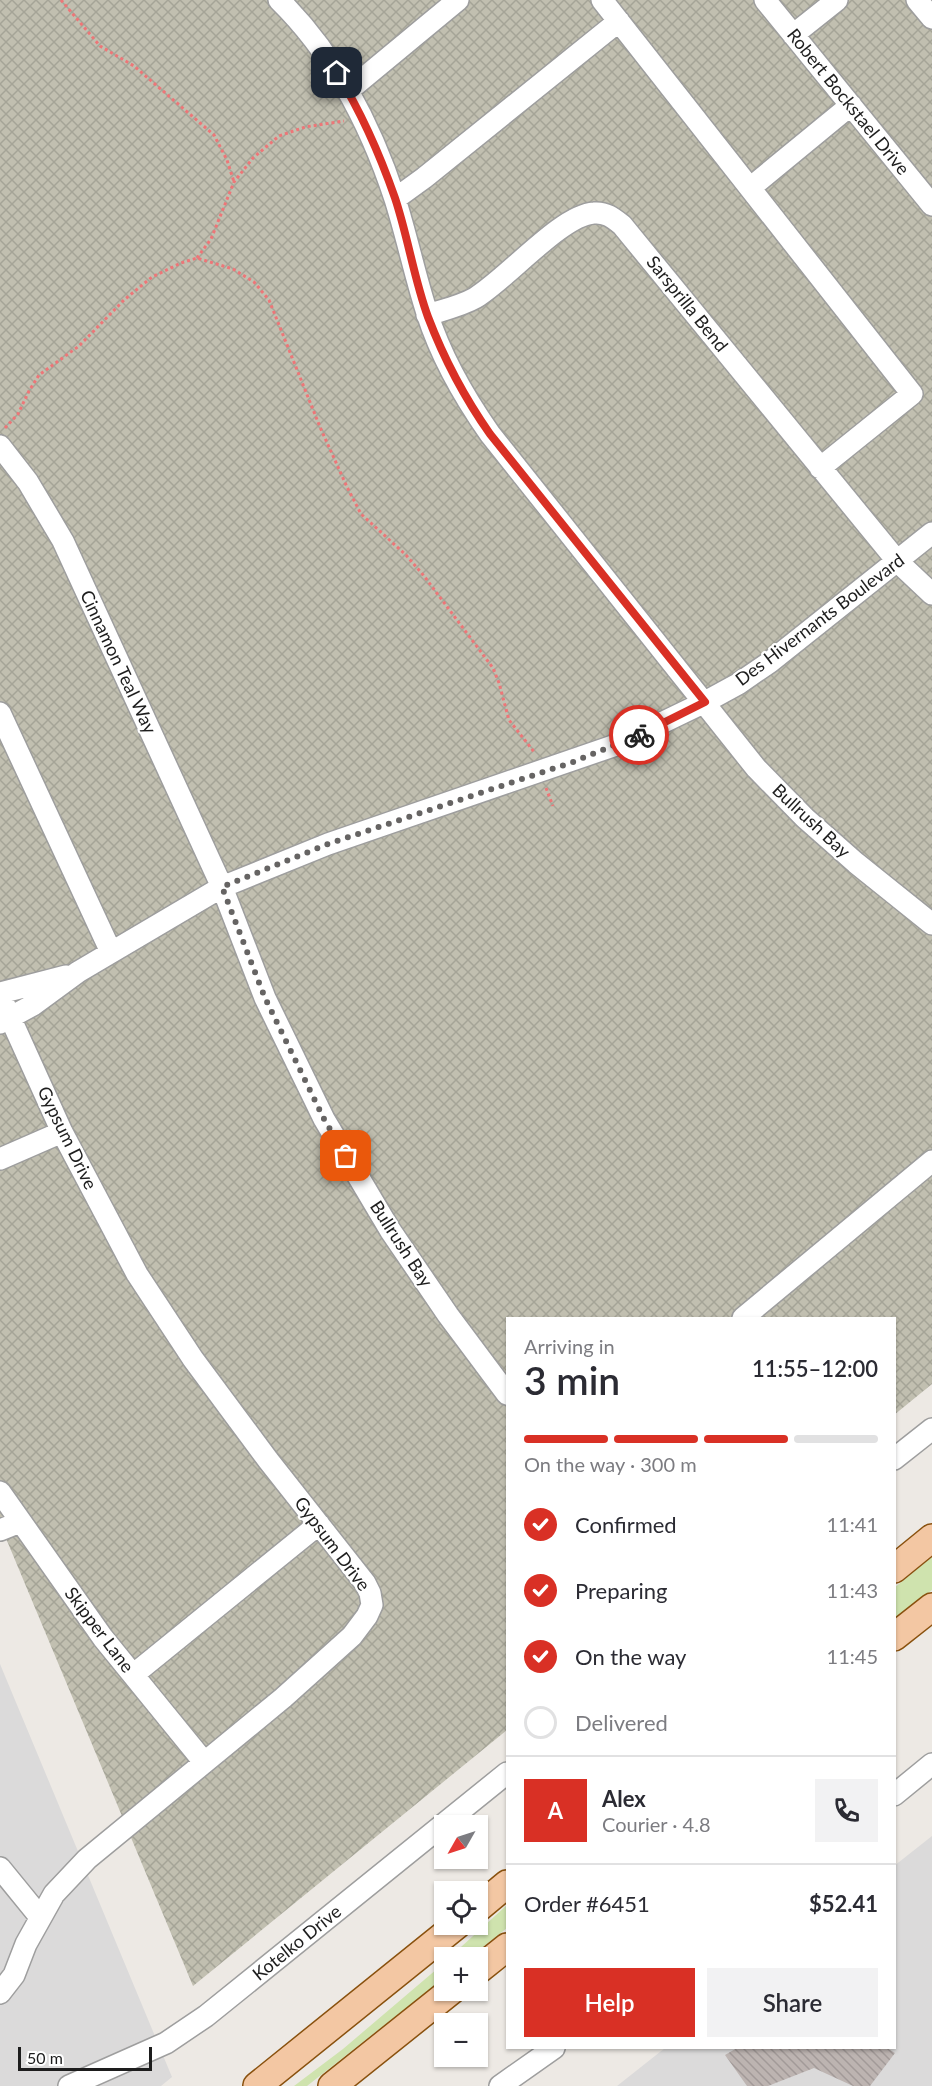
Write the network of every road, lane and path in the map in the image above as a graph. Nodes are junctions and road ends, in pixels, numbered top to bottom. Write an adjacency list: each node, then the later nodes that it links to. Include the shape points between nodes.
1 (61, 0): 14 (path, via 100,46 134,66 214,135)
2 (279, 0): 11 (street, Bullrush Bay, via 326,56)
3 (458, 0): 11 (street)
4 (602, 0): 9 (street)
5 (765, 0): 10 (street, Robert Bockstael Drive)
6 (837, 0): 10 (street)
7 (917, 0): 8 (street)
8 (932, 18)
9 (619, 21): 15 (street); 16 (street)
10 (793, 35): 12 (street, Robert Bockstael Drive)
11 (348, 91): 13 (street, Bullrush Bay)
12 (851, 105): 15 (street); 17 (street, Robert Bockstael Drive)
13 (359, 114): 14 (path, via 346,121 305,127 279,136 253,158); 16 (street, Bullrush Bay)
14 (234, 182): 18 (path, via 211,239)
15 (750, 188): 21 (street, via 912,394)
16 (395, 199): 19 (street, Bullrush Bay)
17 (932, 205)
18 (197, 258): 20 (path, via 152,277 79,346 39,375); 27 (path, via 233,269 254,282 268,300 361,514 424,576 493,668 509,720 535,752)
19 (427, 315): 21 (street, Sarsprilla Bend, via 474,298 580,215 609,214); 25 (street, Bullrush Bay, via 447,363 490,434)
20 (2, 438): 28 (street, Cinnamon Teal Way, via 63,541)
21 (820, 468): 23 (street, Sarsprilla Bend)
22 (932, 533): 23 (street, Des Hivernants Boulevard)
23 (898, 562): 24 (street, Sarsprilla Bend); 25 (street, Des Hivernants Boulevard, via 770,662)
24 (932, 594)
25 (705, 702): 27 (street, Des Hivernants Boulevard, via 616,745); 29 (street, Bullrush Bay, via 756,768 805,818)
26 (0, 713): 30 (street)
27 (541, 772): 28 (street, Des Hivernants Boulevard, via 328,844)
28 (222, 887): 30 (street, Des Hivernants Boulevard); 38 (street, Bullrush Bay, via 265,998 324,1119 390,1230)
29 (932, 924)
30 (111, 952): 31 (street, Des Hivernants Boulevard)
31 (78, 972): 32 (street, Des Hivernants Boulevard); 33 (street, Des Hivernants Boulevard)
32 (0, 994): 33 (street)
33 (5, 1020): 34 (street, Gypsum Drive)
34 (62, 1132): 35 (street); 43 (street, Gypsum Drive, via 137,1274 193,1359)
35 (0, 1159)
36 (932, 1161): 37 (street)
37 (744, 1317)
38 (506, 1393)
39 (932, 1429): 40 (street)
40 (896, 1458)
41 (0, 1492): 42 (street, Skipper Lane)
42 (20, 1522): 44 (street); 49 (street, Skipper Lane)
43 (319, 1524): 49 (street); 50 (street, Gypsum Drive, via 365,1583 372,1605 368,1616 352,1636 283,1698)
44 (0, 1530)
45 (932, 1538): 46 (main road)
46 (896, 1567)
47 (932, 1607): 48 (main road)
48 (896, 1635)
49 (133, 1675): 50 (street, Skipper Lane)
50 (204, 1762): 57 (street, Gypsum Drive, via 87,1859 54,1894)
51 (932, 1764): 53 (street)
52 (506, 1774): 64 (street, Kotelko Drive, via 206,2016 166,2043)
53 (896, 1793)
54 (0, 1868): 57 (street)
55 (506, 1885): 56 (main road)
56 (488, 1900)
57 (40, 1917): 61 (street, Gypsum Drive, via 14,1975)
58 (444, 1935): 65 (main road)
59 (506, 1948): 60 (main road)
60 (488, 1962)
61 (0, 1993)
62 (438, 2001): 66 (main road)
63 (553, 2049): 67 (street)
64 (69, 2086)
65 (257, 2086)
66 (332, 2086)
67 (500, 2086)

